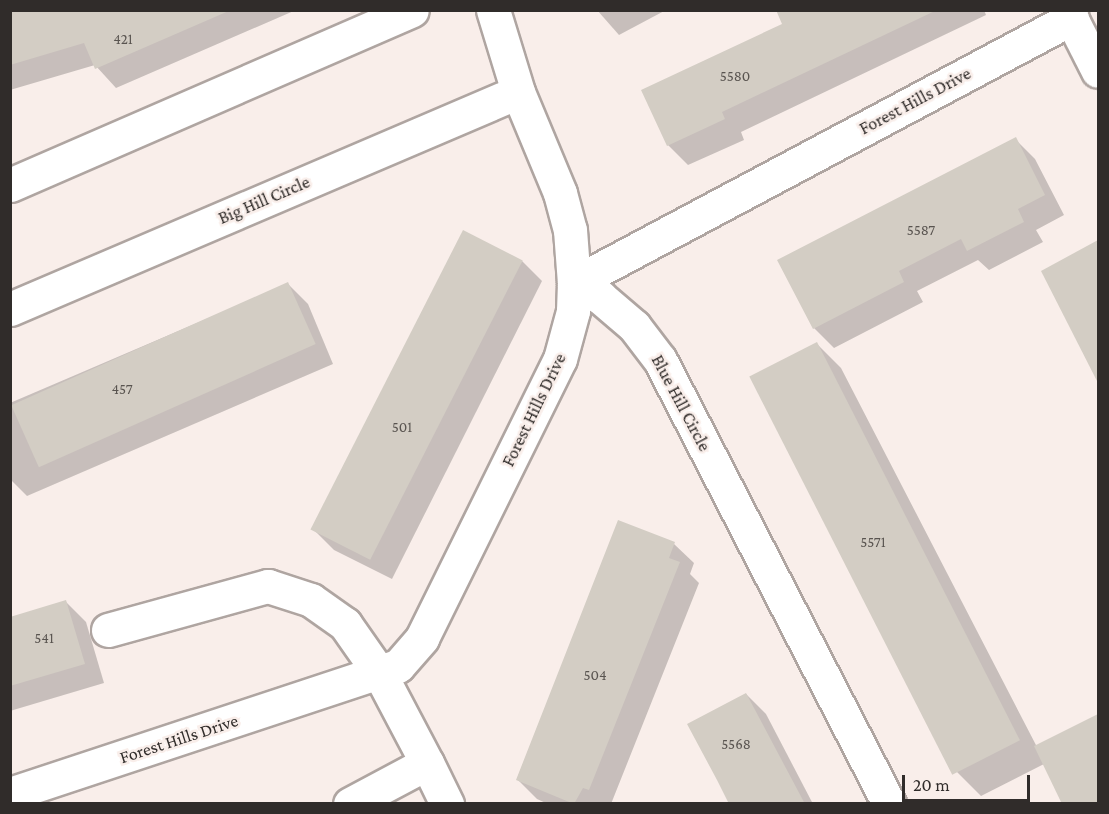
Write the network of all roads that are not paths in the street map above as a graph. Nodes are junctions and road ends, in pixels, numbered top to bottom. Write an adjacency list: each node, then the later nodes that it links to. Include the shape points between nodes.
1 (412, 10): 6 (street)
2 (493, 10): 5 (street)
3 (1069, 14): 4 (street); 7 (street, Forest Hills Drive)
4 (1098, 71)
5 (518, 92): 7 (street, via 560,193 570,230); 8 (street, Big Hill Circle)
6 (10, 185)
7 (574, 283): 10 (street, Forest Hills Drive, via 573,311 564,350 427,627 409,657); 15 (street, Blue Hill Circle, via 600,297 634,326 660,360)
8 (10, 309)
9 (108, 630): 10 (street, via 268,586 311,600 345,624)
10 (380, 674): 11 (street); 12 (street, Forest Hills Drive)
11 (427, 763): 13 (street); 14 (street)
12 (10, 794)
13 (350, 804)
14 (447, 804)
15 (888, 804)

